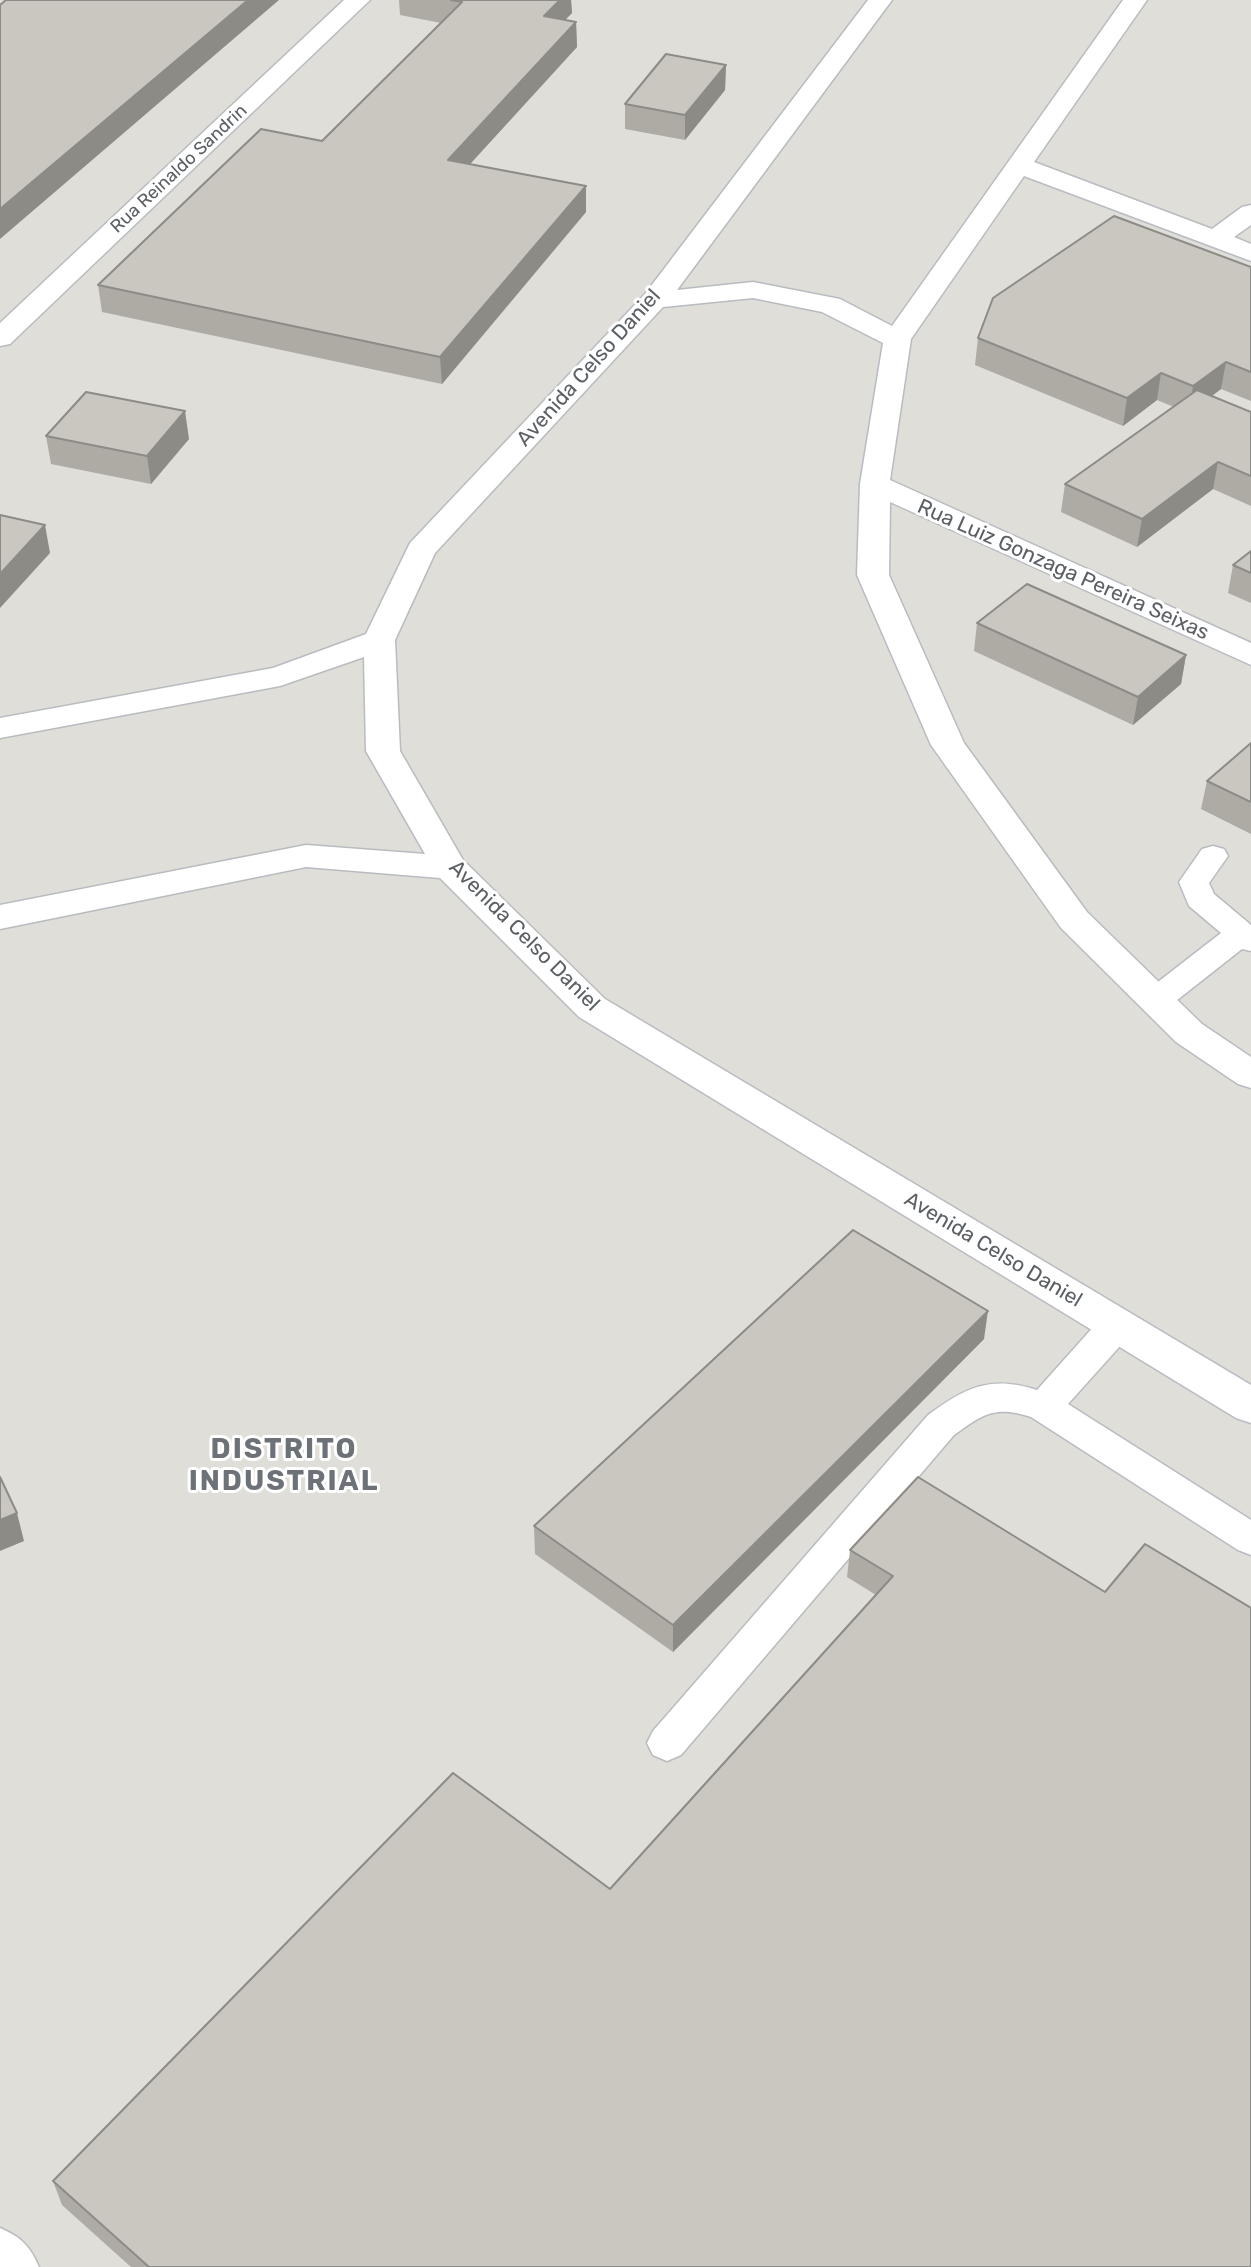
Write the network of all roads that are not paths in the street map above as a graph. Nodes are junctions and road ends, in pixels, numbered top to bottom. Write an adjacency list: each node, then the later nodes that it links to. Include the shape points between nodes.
1 (358, 0): 9 (street, Rua Reinaldo Sandrin)
2 (880, 0): 8 (street, Avenida Celso Daniel)
3 (1135, 0): 4 (street)
4 (1019, 165): 6 (street); 10 (street)
5 (1251, 213): 6 (street)
6 (1215, 239): 7 (street)
7 (1251, 253)
8 (655, 300): 10 (street, via 754,290 830,305); 12 (street, Avenida Celso Daniel, via 421,551)
9 (0, 338)
10 (897, 339): 11 (street)
11 (875, 484): 13 (street, Rua Luiz Gonzaga Pereira Seixas); 19 (street, via 873,575 948,745 1074,920)
12 (379, 640): 14 (street, via 280,676); 16 (street, Avenida Celso Daniel, via 383,751)
13 (1251, 655)
14 (0, 728)
15 (1213, 856): 18 (lane, via 1194,882 1200,899)
16 (450, 867): 17 (street, via 306,856); 21 (street, Avenida Celso Daniel, via 592,1008)
17 (0, 917)
18 (1245, 938): 19 (lane)
19 (1156, 1000): 20 (street, via 1189,1032)
20 (1251, 1075)
21 (1117, 1325): 22 (street, Avenida Celso Daniel); 23 (lane)
22 (1246, 1399)
23 (1044, 1407): 24 (lane); 25 (lane, via 1010,1395 973,1401 942,1425)
24 (1251, 1539)
25 (667, 1743)
26 (0, 2255): 27 (street)
27 (12, 2267)

